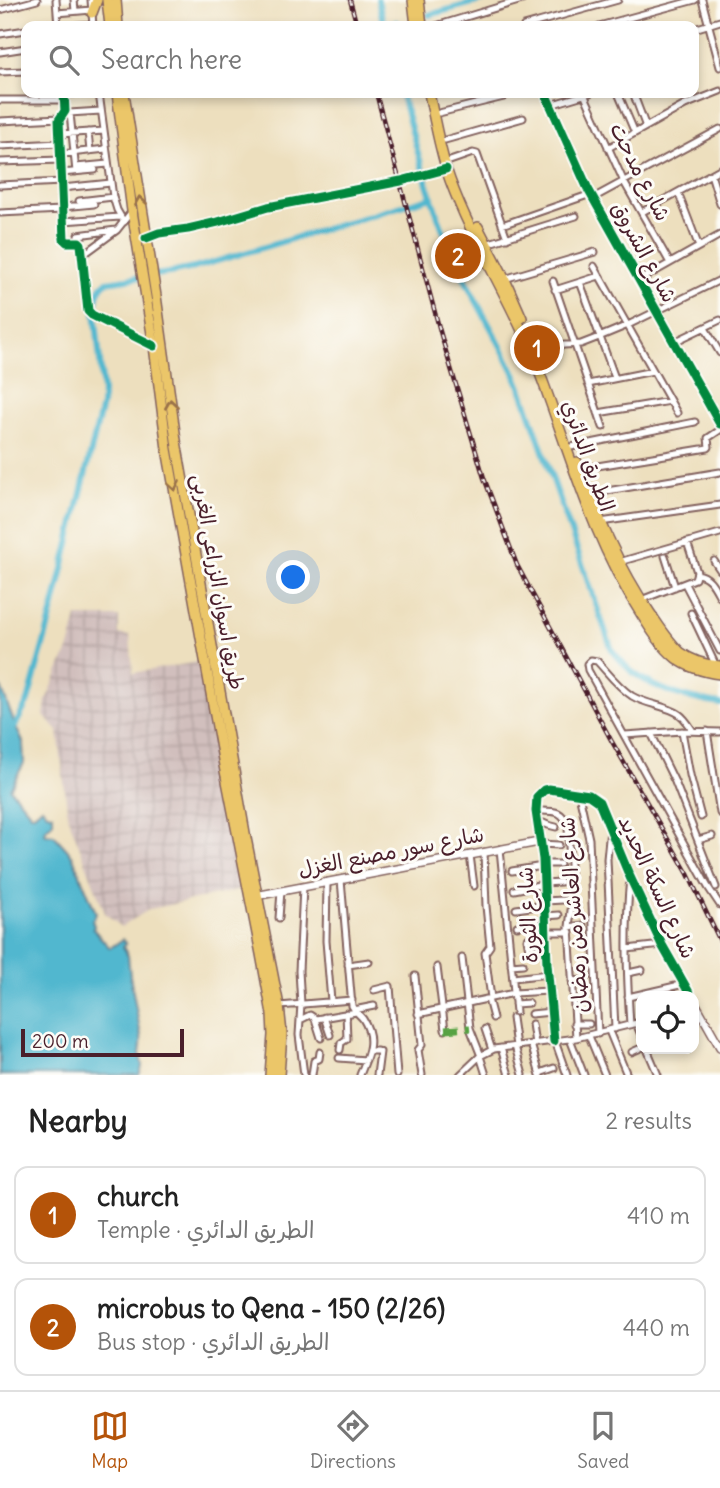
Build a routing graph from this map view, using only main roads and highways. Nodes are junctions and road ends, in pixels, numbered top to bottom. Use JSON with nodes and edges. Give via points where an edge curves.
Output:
{"nodes":[{"id":1,"x":97,"y":0,"type":"edge"},
{"id":2,"x":107,"y":0,"type":"edge"},
{"id":3,"x":116,"y":0,"type":"edge"},
{"id":4,"x":413,"y":0,"type":"edge"},
{"id":5,"x":419,"y":0,"type":"edge"},
{"id":6,"x":92,"y":11,"type":"road end"},
{"id":7,"x":109,"y":21,"type":"edge"},
{"id":8,"x":118,"y":21,"type":"edge"},
{"id":9,"x":415,"y":21,"type":"edge"},
{"id":10,"x":421,"y":21,"type":"edge"},
{"id":11,"x":118,"y":98,"type":"edge"},
{"id":12,"x":125,"y":98,"type":"edge"},
{"id":13,"x":430,"y":98,"type":"edge"},
{"id":14,"x":436,"y":98,"type":"edge"},
{"id":15,"x":444,"y":167,"type":"junction"},
{"id":16,"x":147,"y":269,"type":"junction"},
{"id":17,"x":495,"y":269,"type":"junction"},
{"id":18,"x":503,"y":282,"type":"junction"},
{"id":19,"x":172,"y":448,"type":"junction"},
{"id":20,"x":719,"y":669,"type":"edge"},
{"id":21,"x":254,"y":896,"type":"junction"},
{"id":22,"x":278,"y":1035,"type":"junction"},
{"id":23,"x":270,"y":1075,"type":"edge"},
{"id":24,"x":279,"y":1075,"type":"edge"}],
"edges":[{"from":1,"to":6,"type":"main road"},
{"from":2,"to":7,"type":"main road"},
{"from":3,"to":8,"type":"main road"},
{"from":4,"to":9,"type":"main road"},
{"from":5,"to":10,"type":"main road"},
{"from":11,"to":16,"type":"main road","name":"طريق اسوان الزراعى الغربى","via":[[132,211]]},
{"from":16,"to":12,"type":"main road","name":"طريق اسوان الزراعى الغربى","one_way":true},
{"from":13,"to":15,"type":"main road","name":"الطريق الدائري"},
{"from":14,"to":15,"type":"main road","name":"الطريق الدائري","via":[[445,139]]},
{"from":15,"to":17,"type":"main road","name":"الطريق الدائري"},
{"from":15,"to":17,"type":"main road","name":"الطريق الدائري","via":[[462,194]]},
{"from":16,"to":19,"type":"main road","name":"طريق اسوان الزراعى الغربى","via":[[146,297]]},
{"from":19,"to":16,"type":"main road","name":"طريق اسوان الزراعى الغربى","one_way":true,"via":[[156,296]]},
{"from":17,"to":18,"type":"main road","name":"الطريق الدائري"},
{"from":18,"to":20,"type":"main road","name":"الطريق الدائري","via":[[537,352],[619,562],[670,641],[681,652]]},
{"from":18,"to":20,"type":"main road","name":"الطريق الدائري","via":[[598,534],[628,593],[673,656],[706,672]]},
{"from":19,"to":21,"type":"main road","name":"طريق اسوان الزراعى الغربى"},
{"from":21,"to":22,"type":"main road","name":"طريق اسوان الزراعى الغربى"},
{"from":21,"to":22,"type":"main road","name":"طريق اسوان الزراعى الغربى","via":[[278,1006]]},
{"from":22,"to":23,"type":"main road","name":"طريق اسوان الزراعى الغربى"},
{"from":22,"to":24,"type":"main road","name":"طريق اسوان الزراعى الغربى"}]}
